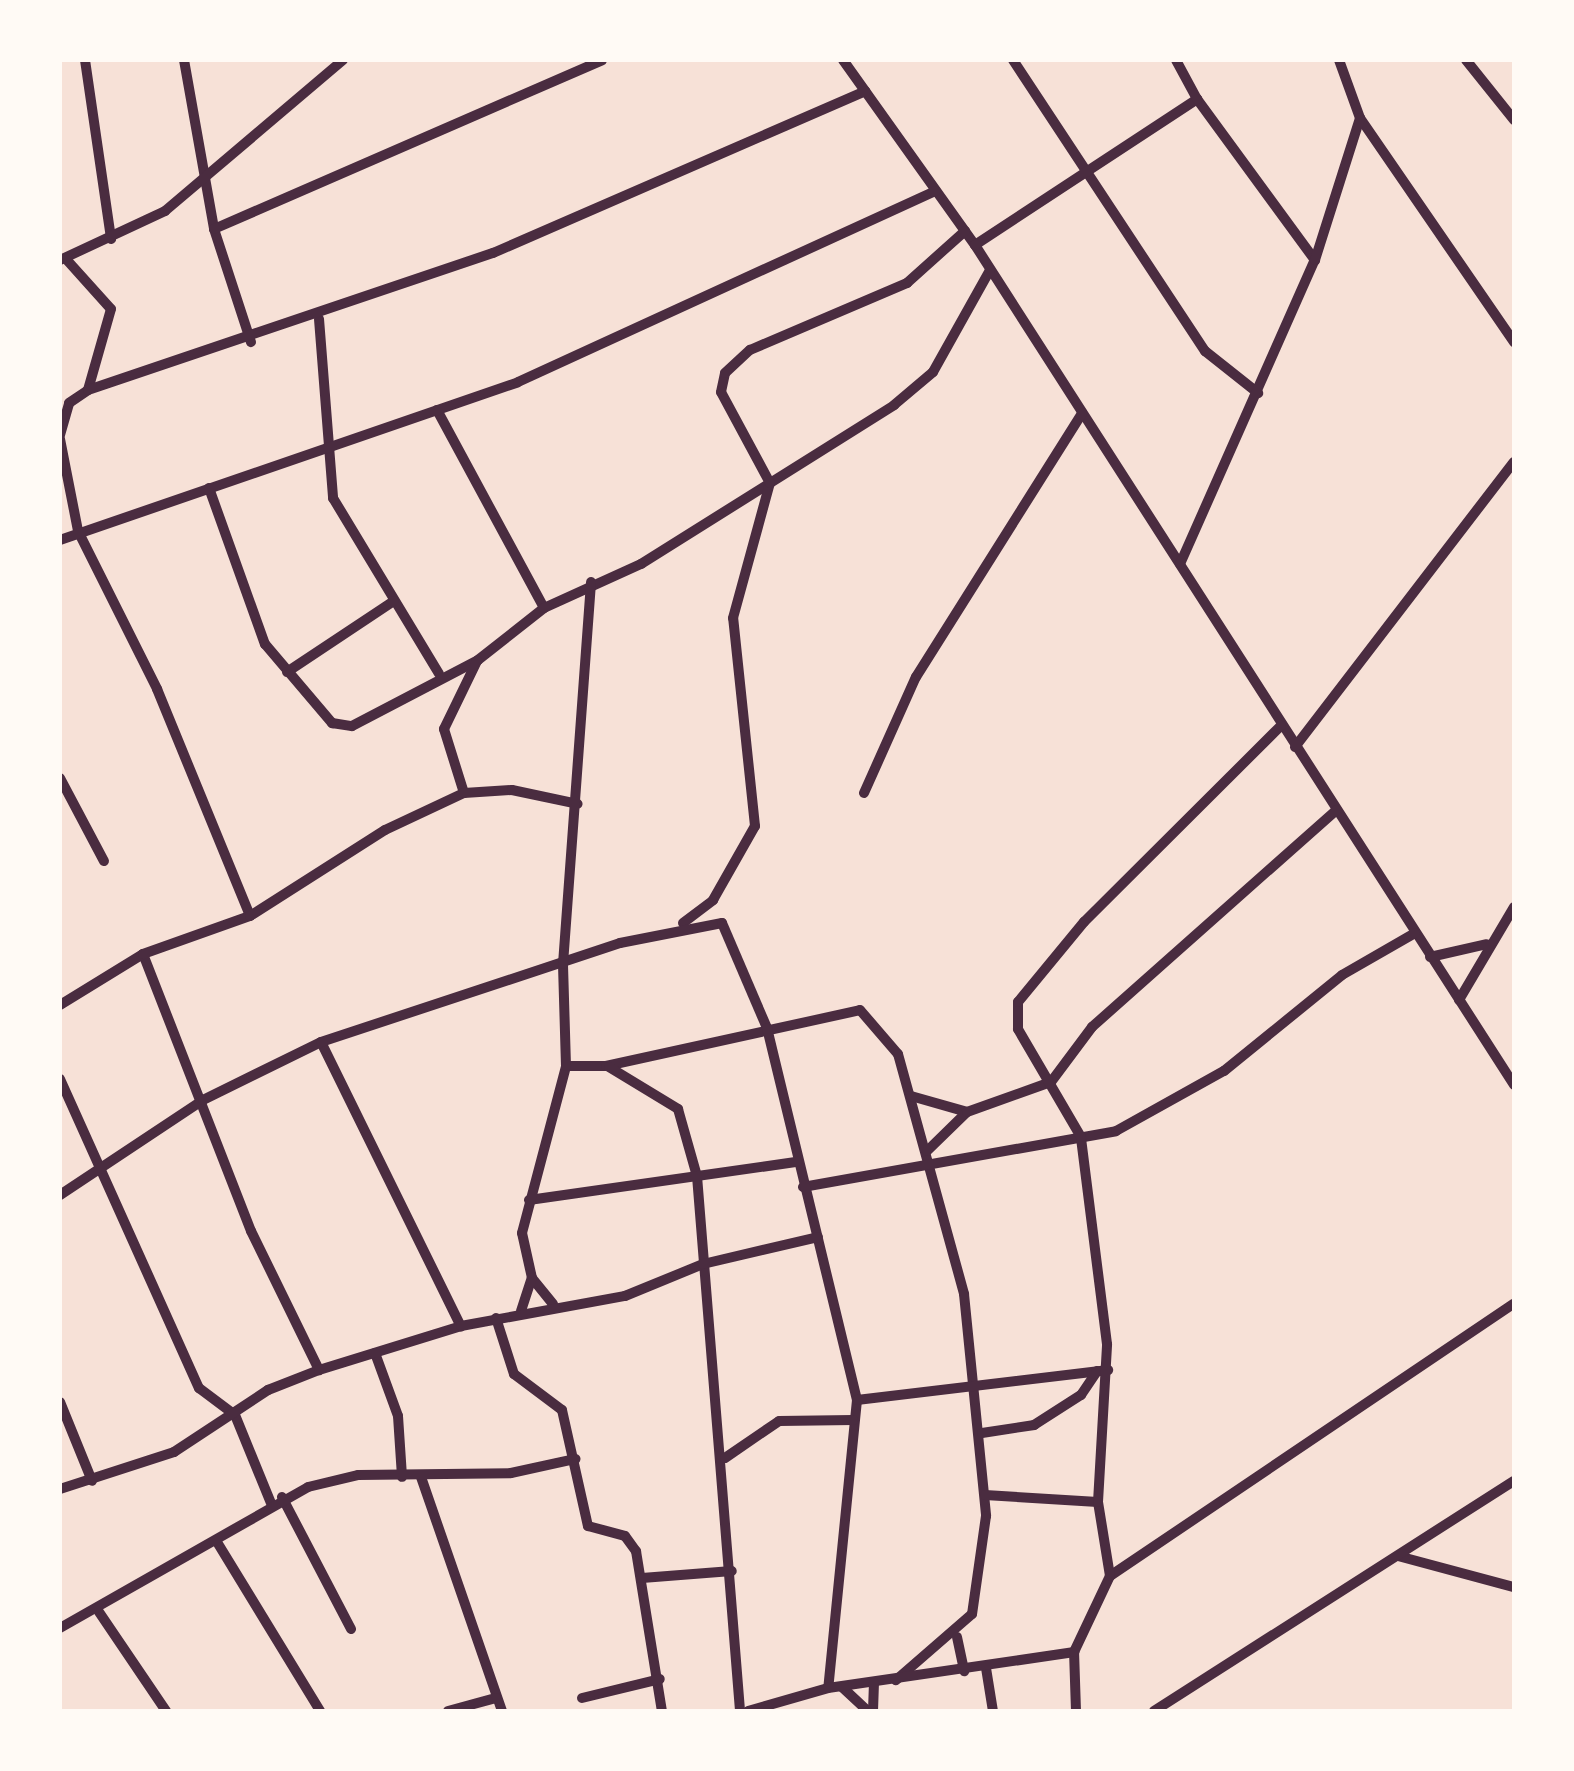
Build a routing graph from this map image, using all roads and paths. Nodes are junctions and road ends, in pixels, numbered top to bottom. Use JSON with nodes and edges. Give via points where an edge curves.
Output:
{"nodes":[{"id":1,"x":85,"y":60,"type":"edge"},
{"id":2,"x":184,"y":60,"type":"edge"},
{"id":3,"x":344,"y":60,"type":"edge"},
{"id":4,"x":602,"y":60,"type":"edge"},
{"id":5,"x":843,"y":60,"type":"edge"},
{"id":6,"x":1013,"y":60,"type":"edge"},
{"id":7,"x":1176,"y":60,"type":"edge"},
{"id":8,"x":1338,"y":60,"type":"edge"},
{"id":9,"x":1466,"y":60,"type":"edge"},
{"id":10,"x":865,"y":91,"type":"junction"},
{"id":11,"x":1197,"y":99,"type":"junction"},
{"id":12,"x":1360,"y":118,"type":"junction"},
{"id":13,"x":1514,"y":120,"type":"edge"},
{"id":14,"x":1086,"y":170,"type":"junction"},
{"id":15,"x":208,"y":175,"type":"junction"},
{"id":16,"x":936,"y":191,"type":"junction"},
{"id":17,"x":214,"y":229,"type":"junction"},
{"id":18,"x":965,"y":231,"type":"junction"},
{"id":19,"x":111,"y":239,"type":"junction"},
{"id":20,"x":975,"y":245,"type":"junction"},
{"id":21,"x":63,"y":260,"type":"edge"},
{"id":22,"x":1315,"y":260,"type":"junction"},
{"id":23,"x":990,"y":270,"type":"junction"},
{"id":24,"x":318,"y":319,"type":"junction"},
{"id":25,"x":251,"y":342,"type":"junction"},
{"id":26,"x":1514,"y":342,"type":"edge"},
{"id":27,"x":88,"y":390,"type":"junction"},
{"id":28,"x":1258,"y":392,"type":"junction"},
{"id":29,"x":437,"y":410,"type":"junction"},
{"id":30,"x":1082,"y":412,"type":"junction"},
{"id":31,"x":60,"y":437,"type":"edge"},
{"id":32,"x":333,"y":448,"type":"junction"},
{"id":33,"x":1514,"y":462,"type":"edge"},
{"id":34,"x":770,"y":483,"type":"junction"},
{"id":35,"x":209,"y":488,"type":"junction"},
{"id":36,"x":78,"y":531,"type":"junction"},
{"id":37,"x":60,"y":540,"type":"edge"},
{"id":38,"x":1180,"y":564,"type":"junction"},
{"id":39,"x":590,"y":582,"type":"junction"},
{"id":40,"x":394,"y":601,"type":"junction"},
{"id":41,"x":544,"y":608,"type":"junction"},
{"id":42,"x":478,"y":660,"type":"junction"},
{"id":43,"x":288,"y":672,"type":"junction"},
{"id":44,"x":438,"y":674,"type":"junction"},
{"id":45,"x":1281,"y":726,"type":"junction"},
{"id":46,"x":1295,"y":747,"type":"junction"},
{"id":47,"x":60,"y":778,"type":"edge"},
{"id":48,"x":464,"y":792,"type":"junction"},
{"id":49,"x":864,"y":793,"type":"dead end"},
{"id":50,"x":578,"y":804,"type":"junction"},
{"id":51,"x":1336,"y":810,"type":"junction"},
{"id":52,"x":104,"y":860,"type":"dead end"},
{"id":53,"x":1514,"y":908,"type":"edge"},
{"id":54,"x":250,"y":916,"type":"junction"},
{"id":55,"x":678,"y":927,"type":"junction"},
{"id":56,"x":1414,"y":933,"type":"junction"},
{"id":57,"x":1487,"y":944,"type":"junction"},
{"id":58,"x":142,"y":954,"type":"junction"},
{"id":59,"x":1430,"y":957,"type":"junction"},
{"id":60,"x":563,"y":964,"type":"junction"},
{"id":61,"x":1459,"y":1000,"type":"junction"},
{"id":62,"x":60,"y":1005,"type":"edge"},
{"id":63,"x":766,"y":1028,"type":"junction"},
{"id":64,"x":322,"y":1042,"type":"junction"},
{"id":65,"x":566,"y":1066,"type":"junction"},
{"id":66,"x":606,"y":1066,"type":"junction"},
{"id":67,"x":60,"y":1079,"type":"edge"},
{"id":68,"x":1051,"y":1082,"type":"junction"},
{"id":69,"x":1514,"y":1085,"type":"edge"},
{"id":70,"x":910,"y":1096,"type":"junction"},
{"id":71,"x":203,"y":1100,"type":"junction"},
{"id":72,"x":968,"y":1112,"type":"junction"},
{"id":73,"x":1081,"y":1137,"type":"junction"},
{"id":74,"x":928,"y":1157,"type":"junction"},
{"id":75,"x":797,"y":1162,"type":"junction"},
{"id":76,"x":95,"y":1168,"type":"junction"},
{"id":77,"x":697,"y":1176,"type":"junction"},
{"id":78,"x":802,"y":1187,"type":"junction"},
{"id":79,"x":60,"y":1195,"type":"edge"},
{"id":80,"x":529,"y":1200,"type":"junction"},
{"id":81,"x":818,"y":1236,"type":"junction"},
{"id":82,"x":703,"y":1264,"type":"junction"},
{"id":83,"x":532,"y":1278,"type":"junction"},
{"id":84,"x":554,"y":1304,"type":"junction"},
{"id":85,"x":1514,"y":1304,"type":"edge"},
{"id":86,"x":521,"y":1312,"type":"junction"},
{"id":87,"x":496,"y":1318,"type":"junction"},
{"id":88,"x":461,"y":1326,"type":"junction"},
{"id":89,"x":376,"y":1353,"type":"junction"},
{"id":90,"x":319,"y":1370,"type":"junction"},
{"id":91,"x":1102,"y":1371,"type":"junction"},
{"id":92,"x":979,"y":1382,"type":"junction"},
{"id":93,"x":857,"y":1400,"type":"junction"},
{"id":94,"x":60,"y":1402,"type":"edge"},
{"id":95,"x":235,"y":1415,"type":"junction"},
{"id":96,"x":853,"y":1420,"type":"junction"},
{"id":97,"x":982,"y":1433,"type":"junction"},
{"id":98,"x":725,"y":1458,"type":"junction"},
{"id":99,"x":575,"y":1459,"type":"junction"},
{"id":100,"x":402,"y":1476,"type":"junction"},
{"id":101,"x":421,"y":1477,"type":"junction"},
{"id":102,"x":92,"y":1480,"type":"junction"},
{"id":103,"x":1514,"y":1481,"type":"edge"},
{"id":104,"x":60,"y":1489,"type":"edge"},
{"id":105,"x":985,"y":1495,"type":"junction"},
{"id":106,"x":276,"y":1500,"type":"junction"},
{"id":107,"x":1098,"y":1502,"type":"junction"},
{"id":108,"x":217,"y":1542,"type":"junction"},
{"id":109,"x":1418,"y":1543,"type":"junction"},
{"id":110,"x":1398,"y":1556,"type":"junction"},
{"id":111,"x":1429,"y":1563,"type":"junction"},
{"id":112,"x":732,"y":1571,"type":"junction"},
{"id":113,"x":1110,"y":1576,"type":"junction"},
{"id":114,"x":642,"y":1578,"type":"junction"},
{"id":115,"x":1514,"y":1586,"type":"edge"},
{"id":116,"x":99,"y":1612,"type":"junction"},
{"id":117,"x":60,"y":1626,"type":"edge"},
{"id":118,"x":351,"y":1629,"type":"dead end"},
{"id":119,"x":957,"y":1636,"type":"junction"},
{"id":120,"x":1074,"y":1652,"type":"junction"},
{"id":121,"x":986,"y":1668,"type":"junction"},
{"id":122,"x":964,"y":1672,"type":"junction"},
{"id":123,"x":660,"y":1679,"type":"junction"},
{"id":124,"x":896,"y":1680,"type":"junction"},
{"id":125,"x":874,"y":1683,"type":"junction"},
{"id":126,"x":842,"y":1687,"type":"junction"},
{"id":127,"x":828,"y":1688,"type":"junction"},
{"id":128,"x":496,"y":1698,"type":"junction"},
{"id":129,"x":582,"y":1698,"type":"dead end"},
{"id":130,"x":1161,"y":1709,"type":"edge"},
{"id":131,"x":166,"y":1711,"type":"edge"},
{"id":132,"x":320,"y":1711,"type":"edge"},
{"id":133,"x":448,"y":1711,"type":"edge"},
{"id":134,"x":502,"y":1711,"type":"edge"},
{"id":135,"x":662,"y":1711,"type":"edge"},
{"id":136,"x":740,"y":1711,"type":"edge"},
{"id":137,"x":748,"y":1711,"type":"edge"},
{"id":138,"x":870,"y":1711,"type":"edge"},
{"id":139,"x":992,"y":1711,"type":"edge"},
{"id":140,"x":1076,"y":1711,"type":"edge"}],
"edges":[{"from":1,"to":19,"type":"street"},
{"from":2,"to":15,"type":"street"},
{"from":3,"to":15,"type":"street"},
{"from":4,"to":17,"type":"street"},
{"from":5,"to":10,"type":"street"},
{"from":6,"to":14,"type":"street"},
{"from":7,"to":11,"type":"street"},
{"from":8,"to":12,"type":"street"},
{"from":9,"to":13,"type":"street"},
{"from":10,"to":16,"type":"street"},
{"from":10,"to":24,"type":"street"},
{"from":11,"to":14,"type":"street"},
{"from":11,"to":22,"type":"street"},
{"from":12,"to":22,"type":"street"},
{"from":12,"to":26,"type":"street"},
{"from":14,"to":20,"type":"street"},
{"from":14,"to":28,"type":"street","via":[[1206,352]]},
{"from":15,"to":17,"type":"street"},
{"from":15,"to":19,"type":"street"},
{"from":16,"to":18,"type":"street"},
{"from":16,"to":29,"type":"street"},
{"from":17,"to":25,"type":"street"},
{"from":18,"to":20,"type":"street"},
{"from":18,"to":34,"type":"street","via":[[907,283],[730,364],[721,392]]},
{"from":19,"to":21,"type":"street"},
{"from":20,"to":23,"type":"street"},
{"from":21,"to":27,"type":"street","via":[[112,309]]},
{"from":22,"to":28,"type":"street"},
{"from":23,"to":30,"type":"street"},
{"from":23,"to":34,"type":"street","via":[[925,380]]},
{"from":24,"to":25,"type":"street"},
{"from":24,"to":32,"type":"street"},
{"from":25,"to":27,"type":"street"},
{"from":27,"to":31,"type":"street","via":[[69,403]]},
{"from":28,"to":38,"type":"street"},
{"from":29,"to":32,"type":"street"},
{"from":29,"to":41,"type":"street"},
{"from":30,"to":38,"type":"street"},
{"from":30,"to":49,"type":"street","via":[[916,677]]},
{"from":31,"to":36,"type":"street"},
{"from":32,"to":35,"type":"street"},
{"from":32,"to":40,"type":"street","via":[[333,498]]},
{"from":33,"to":46,"type":"street"},
{"from":34,"to":39,"type":"street","via":[[641,564]]},
{"from":34,"to":55,"type":"street","via":[[733,618],[755,826],[712,900]]},
{"from":35,"to":36,"type":"street"},
{"from":35,"to":43,"type":"street","via":[[264,644]]},
{"from":36,"to":37,"type":"street"},
{"from":36,"to":54,"type":"street","via":[[157,689]]},
{"from":38,"to":45,"type":"street"},
{"from":39,"to":41,"type":"street"},
{"from":39,"to":50,"type":"street"},
{"from":40,"to":43,"type":"street"},
{"from":40,"to":44,"type":"street"},
{"from":41,"to":42,"type":"street"},
{"from":42,"to":44,"type":"street"},
{"from":42,"to":48,"type":"street","via":[[444,729]]},
{"from":43,"to":44,"type":"street","via":[[340,728]]},
{"from":45,"to":46,"type":"street"},
{"from":45,"to":68,"type":"street","via":[[1021,993],[1018,1029]]},
{"from":46,"to":51,"type":"street"},
{"from":47,"to":52,"type":"street"},
{"from":48,"to":50,"type":"street","via":[[512,790]]},
{"from":48,"to":54,"type":"street"},
{"from":50,"to":60,"type":"street"},
{"from":51,"to":56,"type":"street"},
{"from":51,"to":68,"type":"street","via":[[1092,1027]]},
{"from":53,"to":57,"type":"street"},
{"from":54,"to":58,"type":"street"},
{"from":55,"to":60,"type":"street"},
{"from":55,"to":63,"type":"street","via":[[728,928]]},
{"from":56,"to":59,"type":"street"},
{"from":56,"to":73,"type":"street","via":[[1350,969],[1224,1071],[1116,1131]]},
{"from":57,"to":59,"type":"street"},
{"from":57,"to":61,"type":"street"},
{"from":58,"to":62,"type":"street"},
{"from":58,"to":71,"type":"street"},
{"from":59,"to":61,"type":"street"},
{"from":60,"to":64,"type":"street"},
{"from":60,"to":65,"type":"street"},
{"from":61,"to":69,"type":"street"},
{"from":63,"to":66,"type":"street"},
{"from":63,"to":70,"type":"street","via":[[860,1010],[894,1046]]},
{"from":63,"to":75,"type":"street"},
{"from":64,"to":71,"type":"street"},
{"from":64,"to":88,"type":"street"},
{"from":65,"to":66,"type":"street"},
{"from":65,"to":80,"type":"street"},
{"from":66,"to":77,"type":"street","via":[[678,1109]]},
{"from":67,"to":76,"type":"street"},
{"from":68,"to":72,"type":"street"},
{"from":68,"to":73,"type":"street"},
{"from":70,"to":72,"type":"street"},
{"from":70,"to":74,"type":"street"},
{"from":71,"to":76,"type":"street"},
{"from":71,"to":90,"type":"street"},
{"from":72,"to":74,"type":"street"},
{"from":73,"to":74,"type":"street"},
{"from":73,"to":91,"type":"street"},
{"from":74,"to":78,"type":"street"},
{"from":74,"to":92,"type":"street"},
{"from":75,"to":77,"type":"street"},
{"from":75,"to":78,"type":"street"},
{"from":76,"to":79,"type":"street"},
{"from":76,"to":95,"type":"street","via":[[199,1388]]},
{"from":77,"to":80,"type":"street"},
{"from":77,"to":82,"type":"street"},
{"from":78,"to":81,"type":"street"},
{"from":80,"to":83,"type":"street","via":[[522,1233]]},
{"from":81,"to":82,"type":"street"},
{"from":81,"to":93,"type":"street"},
{"from":82,"to":84,"type":"street","via":[[625,1296]]},
{"from":82,"to":98,"type":"street"},
{"from":83,"to":84,"type":"street"},
{"from":83,"to":86,"type":"street"},
{"from":84,"to":86,"type":"street"},
{"from":85,"to":113,"type":"street"},
{"from":86,"to":87,"type":"street"},
{"from":87,"to":88,"type":"street"},
{"from":87,"to":99,"type":"street","via":[[514,1374],[559,1403]]},
{"from":88,"to":89,"type":"street"},
{"from":89,"to":90,"type":"street"},
{"from":89,"to":100,"type":"street","via":[[398,1416]]},
{"from":90,"to":95,"type":"street"},
{"from":91,"to":92,"type":"street"},
{"from":91,"to":97,"type":"street","via":[[1081,1395],[1034,1425]]},
{"from":91,"to":107,"type":"street"},
{"from":92,"to":93,"type":"street"},
{"from":92,"to":97,"type":"street"},
{"from":93,"to":96,"type":"street"},
{"from":94,"to":102,"type":"street"},
{"from":95,"to":102,"type":"street","via":[[174,1452]]},
{"from":95,"to":106,"type":"street"},
{"from":96,"to":98,"type":"street","via":[[780,1421]]},
{"from":96,"to":127,"type":"street"},
{"from":97,"to":105,"type":"street"},
{"from":98,"to":112,"type":"street"},
{"from":99,"to":101,"type":"street"},
{"from":99,"to":114,"type":"street","via":[[588,1526],[629,1539]]},
{"from":100,"to":101,"type":"street"},
{"from":100,"to":106,"type":"street","via":[[358,1475]]},
{"from":101,"to":128,"type":"street"},
{"from":102,"to":104,"type":"street"},
{"from":103,"to":109,"type":"street"},
{"from":105,"to":107,"type":"street"},
{"from":105,"to":119,"type":"street","via":[[977,1604]]},
{"from":106,"to":108,"type":"street"},
{"from":106,"to":118,"type":"street"},
{"from":107,"to":113,"type":"street"},
{"from":108,"to":116,"type":"street"},
{"from":108,"to":132,"type":"street"},
{"from":109,"to":110,"type":"street"},
{"from":109,"to":111,"type":"street"},
{"from":110,"to":111,"type":"street"},
{"from":110,"to":130,"type":"street"},
{"from":111,"to":115,"type":"street"},
{"from":112,"to":114,"type":"street"},
{"from":112,"to":136,"type":"street"},
{"from":113,"to":120,"type":"street"},
{"from":114,"to":123,"type":"street"},
{"from":116,"to":117,"type":"street"},
{"from":116,"to":131,"type":"street"},
{"from":119,"to":122,"type":"street"},
{"from":119,"to":124,"type":"street"},
{"from":120,"to":121,"type":"street"},
{"from":120,"to":140,"type":"street"},
{"from":121,"to":122,"type":"street"},
{"from":121,"to":139,"type":"street"},
{"from":122,"to":124,"type":"street"},
{"from":123,"to":129,"type":"street"},
{"from":123,"to":135,"type":"street"},
{"from":124,"to":125,"type":"street"},
{"from":125,"to":126,"type":"street"},
{"from":125,"to":138,"type":"street"},
{"from":126,"to":127,"type":"street"},
{"from":126,"to":138,"type":"street"},
{"from":127,"to":137,"type":"street"},
{"from":128,"to":133,"type":"street"},
{"from":128,"to":134,"type":"street"}]}
